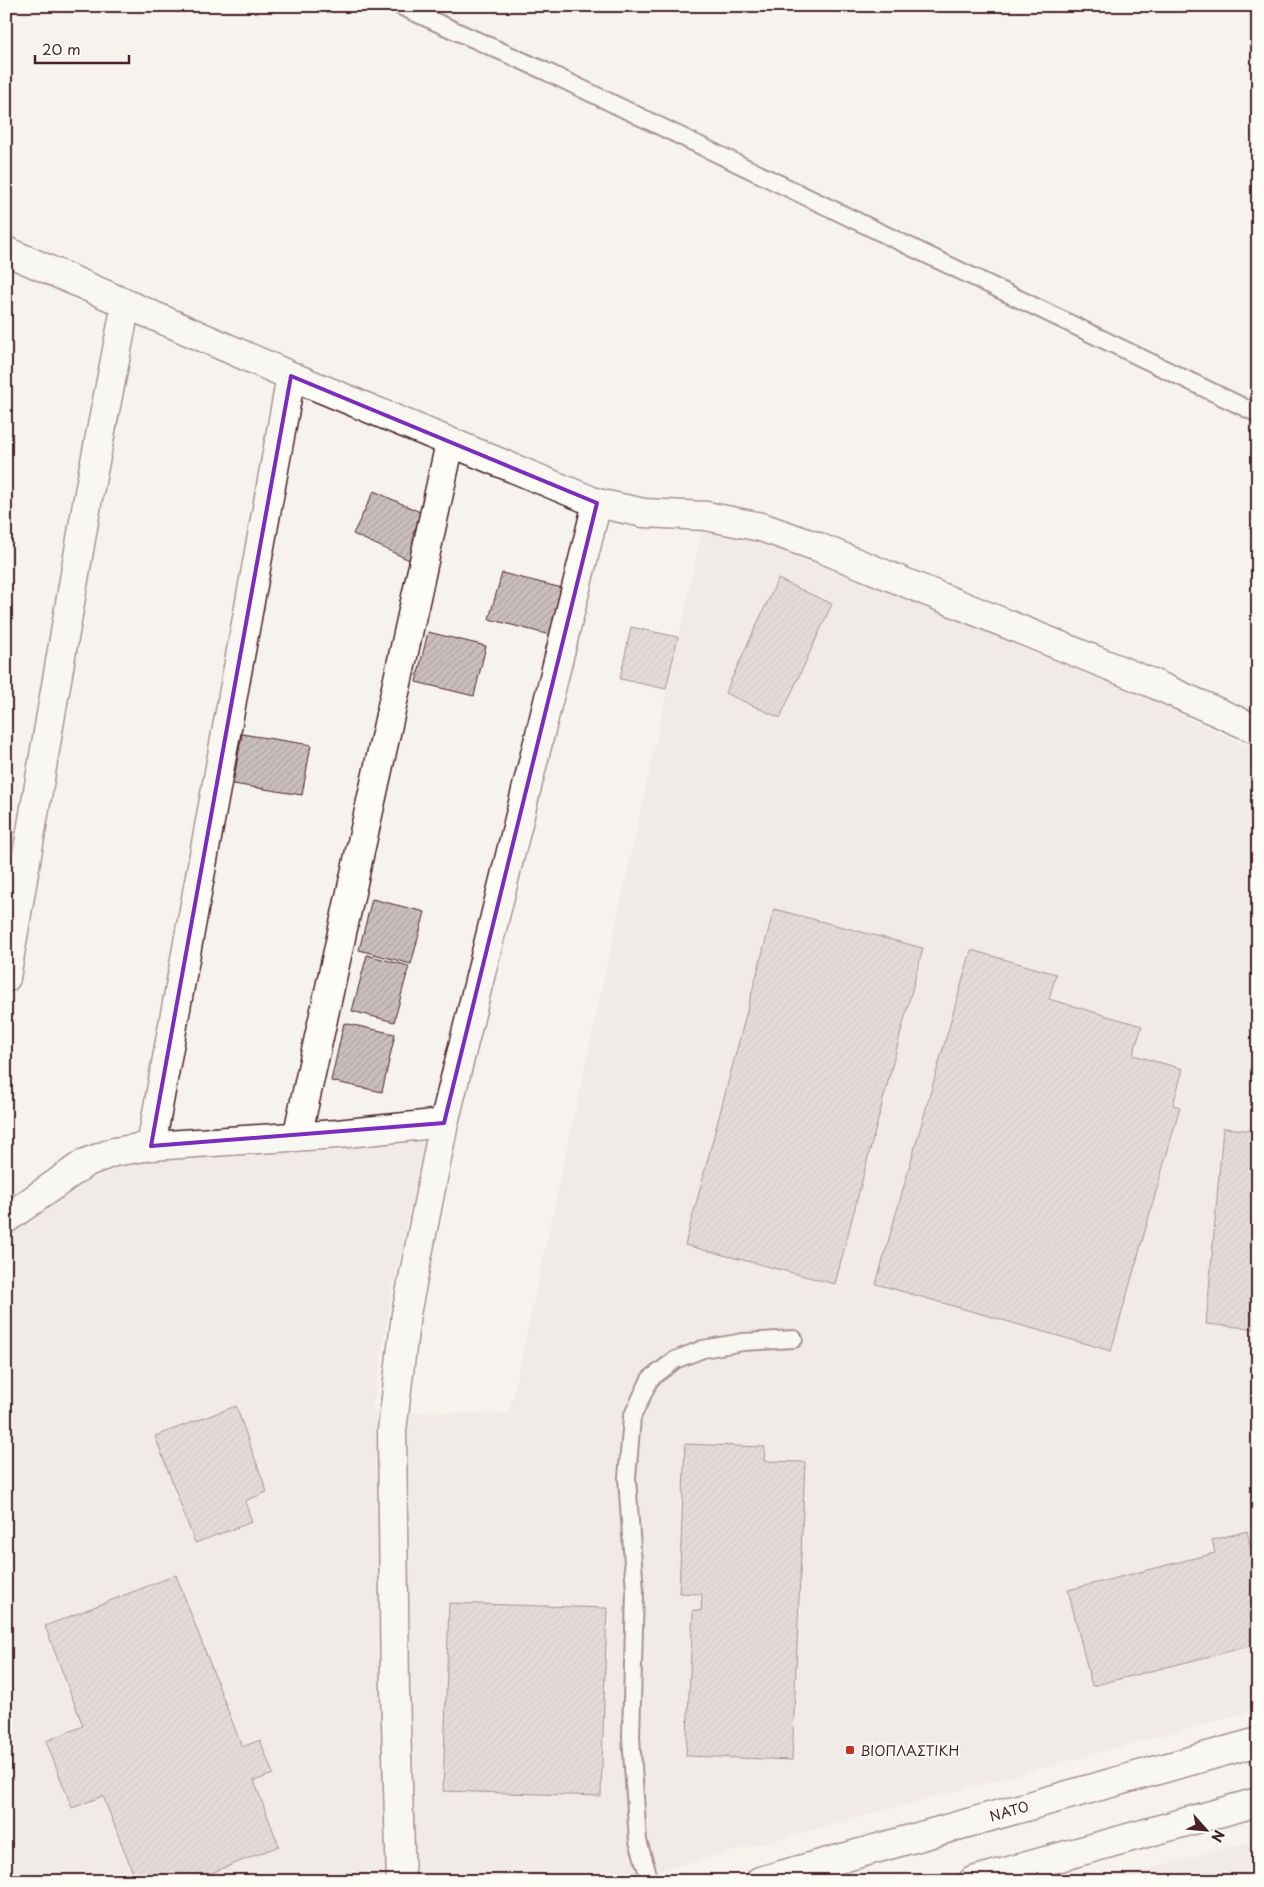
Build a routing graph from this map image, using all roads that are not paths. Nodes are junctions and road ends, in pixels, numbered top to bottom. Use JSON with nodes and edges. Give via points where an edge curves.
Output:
{"nodes":[{"id":1,"x":400,"y":6,"type":"edge"},
{"id":2,"x":6,"y":251,"type":"edge"},
{"id":3,"x":126,"y":304,"type":"junction"},
{"id":4,"x":291,"y":376,"type":"junction"},
{"id":5,"x":1258,"y":414,"type":"edge"},
{"id":6,"x":450,"y":443,"type":"junction"},
{"id":7,"x":597,"y":503,"type":"junction"},
{"id":8,"x":1258,"y":730,"type":"edge"},
{"id":9,"x":6,"y":978,"type":"edge"},
{"id":10,"x":444,"y":1123,"type":"junction"},
{"id":11,"x":297,"y":1137,"type":"junction"},
{"id":12,"x":151,"y":1146,"type":"junction"},
{"id":13,"x":6,"y":1219,"type":"edge"},
{"id":14,"x":794,"y":1338,"type":"dead end"},
{"id":15,"x":1258,"y":1742,"type":"edge"},
{"id":16,"x":1258,"y":1802,"type":"edge"},
{"id":17,"x":401,"y":1881,"type":"edge"},
{"id":18,"x":650,"y":1881,"type":"edge"},
{"id":19,"x":760,"y":1881,"type":"edge"},
{"id":20,"x":973,"y":1881,"type":"edge"}],
"edges":[{"from":1,"to":5,"type":"lane","via":[[545,71]]},
{"from":2,"to":3,"type":"street"},
{"from":3,"to":4,"type":"street"},
{"from":3,"to":9,"type":"street","via":[[89,492]]},
{"from":4,"to":6,"type":"street"},
{"from":4,"to":12,"type":"street"},
{"from":6,"to":7,"type":"street"},
{"from":6,"to":11,"type":"street"},
{"from":7,"to":8,"type":"street","via":[[644,513],[706,516],[761,527],[818,547],[1154,684]]},
{"from":7,"to":10,"type":"street"},
{"from":10,"to":11,"type":"street"},
{"from":10,"to":17,"type":"street","via":[[406,1314],[392,1431]]},
{"from":11,"to":12,"type":"street"},
{"from":12,"to":13,"type":"street","via":[[114,1152],[85,1163]]},
{"from":14,"to":18,"type":"lane","via":[[703,1349],[675,1360],[650,1379],[632,1418],[627,1478],[635,1592],[631,1737],[638,1841]]},
{"from":15,"to":19,"type":"street","name":"ΝΑΤΟ"},
{"from":16,"to":20,"type":"street"}]}
